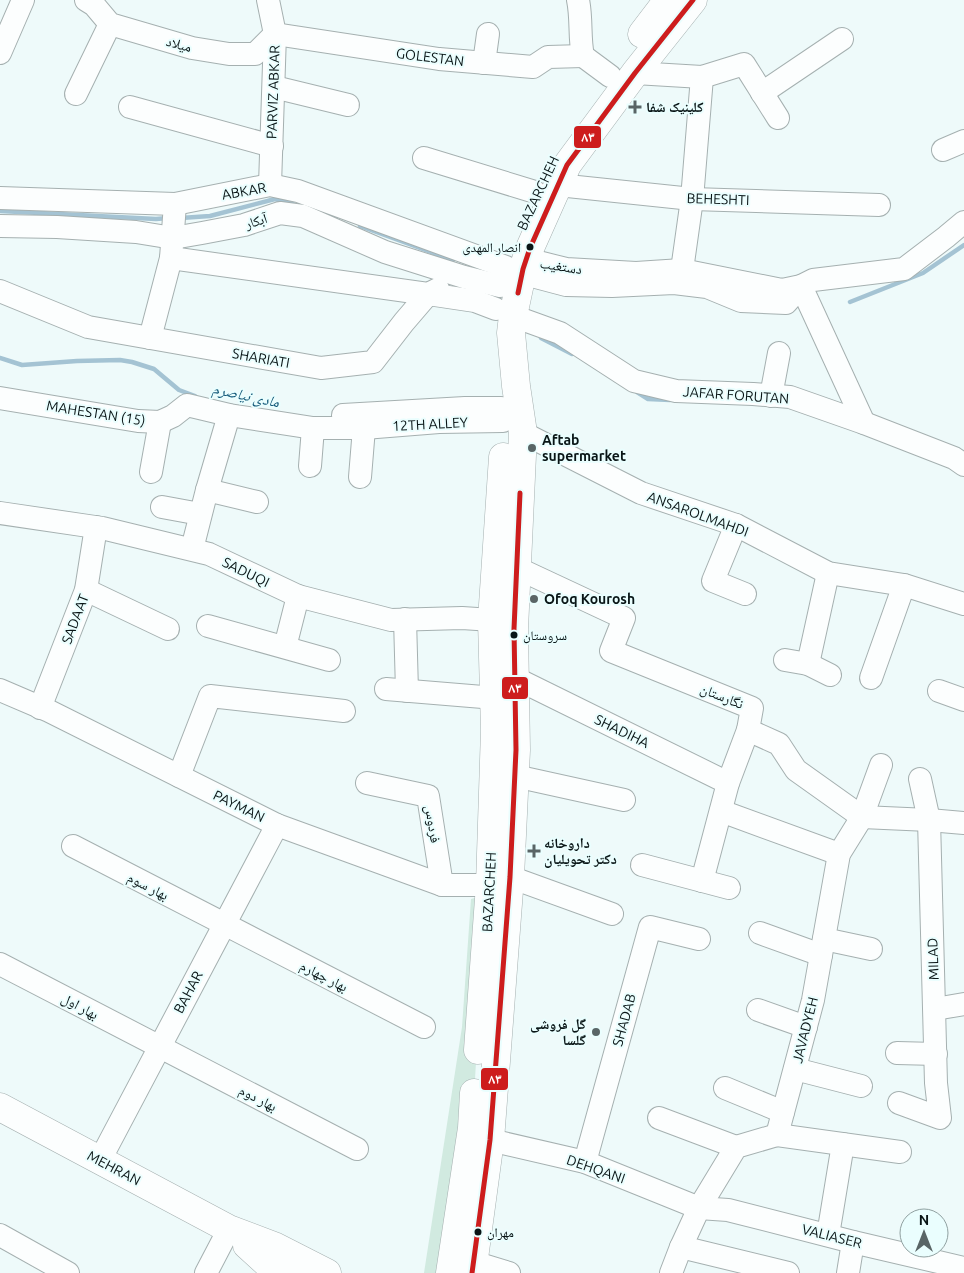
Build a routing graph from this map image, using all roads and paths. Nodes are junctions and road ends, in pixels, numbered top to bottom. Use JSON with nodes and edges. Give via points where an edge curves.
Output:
{"nodes":[{"id":1,"x":23,"y":0,"type":"edge"},
{"id":2,"x":86,"y":0,"type":"edge"},
{"id":3,"x":268,"y":0,"type":"edge"},
{"id":4,"x":578,"y":0,"type":"edge"},
{"id":5,"x":668,"y":0,"type":"edge"},
{"id":6,"x":693,"y":0,"type":"edge"},
{"id":7,"x":110,"y":24,"type":"junction"},
{"id":8,"x":275,"y":34,"type":"junction"},
{"id":9,"x":488,"y":34,"type":"dead end"},
{"id":10,"x":842,"y":39,"type":"dead end"},
{"id":11,"x":0,"y":53,"type":"edge"},
{"id":12,"x":582,"y":56,"type":"junction"},
{"id":13,"x":484,"y":63,"type":"junction"},
{"id":14,"x":623,"y":75,"type":"junction"},
{"id":15,"x":702,"y":77,"type":"junction"},
{"id":16,"x":274,"y":87,"type":"junction"},
{"id":17,"x":762,"y":92,"type":"junction"},
{"id":18,"x":76,"y":94,"type":"dead end"},
{"id":19,"x":348,"y":105,"type":"dead end"},
{"id":20,"x":130,"y":107,"type":"dead end"},
{"id":21,"x":778,"y":118,"type":"dead end"},
{"id":22,"x":272,"y":146,"type":"junction"},
{"id":23,"x":424,"y":158,"type":"dead end"},
{"id":24,"x":270,"y":185,"type":"junction"},
{"id":25,"x":547,"y":189,"type":"junction"},
{"id":26,"x":0,"y":198,"type":"edge"},
{"id":27,"x":692,"y":199,"type":"junction"},
{"id":28,"x":175,"y":204,"type":"junction"},
{"id":29,"x":879,"y":205,"type":"dead end"},
{"id":30,"x":964,"y":222,"type":"edge"},
{"id":31,"x":0,"y":226,"type":"edge"},
{"id":32,"x":172,"y":248,"type":"junction"},
{"id":33,"x":385,"y":252,"type":"junction"},
{"id":34,"x":682,"y":270,"type":"junction"},
{"id":35,"x":464,"y":277,"type":"junction"},
{"id":36,"x":801,"y":286,"type":"junction"},
{"id":37,"x":380,"y":288,"type":"junction"},
{"id":38,"x":508,"y":289,"type":"junction"},
{"id":39,"x":0,"y":291,"type":"edge"},
{"id":40,"x":428,"y":294,"type":"junction"},
{"id":41,"x":150,"y":338,"type":"junction"},
{"id":42,"x":779,"y":353,"type":"dead end"},
{"id":43,"x":771,"y":396,"type":"junction"},
{"id":44,"x":0,"y":398,"type":"edge"},
{"id":45,"x":187,"y":405,"type":"joint"},
{"id":46,"x":229,"y":415,"type":"junction"},
{"id":47,"x":344,"y":415,"type":"dead end"},
{"id":48,"x":160,"y":422,"type":"junction"},
{"id":49,"x":513,"y":424,"type":"junction"},
{"id":50,"x":864,"y":424,"type":"junction"},
{"id":51,"x":313,"y":428,"type":"junction"},
{"id":52,"x":364,"y":428,"type":"junction"},
{"id":53,"x":964,"y":465,"type":"edge"},
{"id":54,"x":310,"y":466,"type":"dead end"},
{"id":55,"x":151,"y":472,"type":"dead end"},
{"id":56,"x":360,"y":477,"type":"dead end"},
{"id":57,"x":207,"y":490,"type":"junction"},
{"id":58,"x":258,"y":502,"type":"dead end"},
{"id":59,"x":162,"y":508,"type":"dead end"},
{"id":60,"x":0,"y":513,"type":"edge"},
{"id":61,"x":200,"y":514,"type":"junction"},
{"id":62,"x":736,"y":525,"type":"junction"},
{"id":63,"x":96,"y":527,"type":"junction"},
{"id":64,"x":192,"y":549,"type":"junction"},
{"id":65,"x":517,"y":568,"type":"junction"},
{"id":66,"x":828,"y":573,"type":"junction"},
{"id":67,"x":904,"y":585,"type":"junction"},
{"id":68,"x":86,"y":590,"type":"junction"},
{"id":69,"x":745,"y":594,"type":"dead end"},
{"id":70,"x":298,"y":596,"type":"junction"},
{"id":71,"x":964,"y":604,"type":"edge"},
{"id":72,"x":405,"y":619,"type":"junction"},
{"id":73,"x":492,"y":620,"type":"junction"},
{"id":74,"x":208,"y":626,"type":"dead end"},
{"id":75,"x":168,"y":629,"type":"dead end"},
{"id":76,"x":285,"y":647,"type":"junction"},
{"id":77,"x":329,"y":660,"type":"dead end"},
{"id":78,"x":785,"y":660,"type":"dead end"},
{"id":79,"x":808,"y":664,"type":"junction"},
{"id":80,"x":830,"y":675,"type":"dead end"},
{"id":81,"x":515,"y":678,"type":"junction"},
{"id":82,"x":871,"y":678,"type":"dead end"},
{"id":83,"x":0,"y":690,"type":"edge"},
{"id":84,"x":939,"y":691,"type":"dead end"},
{"id":85,"x":494,"y":698,"type":"junction"},
{"id":86,"x":964,"y":700,"type":"edge"},
{"id":87,"x":40,"y":708,"type":"junction"},
{"id":88,"x":344,"y":711,"type":"dead end"},
{"id":89,"x":748,"y":730,"type":"junction"},
{"id":90,"x":881,"y":765,"type":"dead end"},
{"id":91,"x":507,"y":769,"type":"junction"},
{"id":92,"x":178,"y":776,"type":"junction"},
{"id":93,"x":920,"y":780,"type":"dead end"},
{"id":94,"x":367,"y":783,"type":"dead end"},
{"id":95,"x":728,"y":783,"type":"junction"},
{"id":96,"x":624,"y":800,"type":"dead end"},
{"id":97,"x":721,"y":811,"type":"junction"},
{"id":98,"x":862,"y":817,"type":"junction"},
{"id":99,"x":929,"y":820,"type":"junction"},
{"id":100,"x":964,"y":823,"type":"edge"},
{"id":101,"x":277,"y":825,"type":"junction"},
{"id":102,"x":73,"y":846,"type":"dead end"},
{"id":103,"x":839,"y":854,"type":"junction"},
{"id":104,"x":642,"y":865,"type":"dead end"},
{"id":105,"x":500,"y":881,"type":"junction"},
{"id":106,"x":702,"y":881,"type":"junction"},
{"id":107,"x":442,"y":885,"type":"junction"},
{"id":108,"x":729,"y":888,"type":"dead end"},
{"id":109,"x":612,"y":914,"type":"dead end"},
{"id":110,"x":224,"y":925,"type":"junction"},
{"id":111,"x":760,"y":933,"type":"dead end"},
{"id":112,"x":699,"y":939,"type":"dead end"},
{"id":113,"x":822,"y":947,"type":"junction"},
{"id":114,"x":871,"y":949,"type":"dead end"},
{"id":115,"x":0,"y":964,"type":"edge"},
{"id":116,"x":964,"y":1004,"type":"edge"},
{"id":117,"x":935,"y":1009,"type":"junction"},
{"id":118,"x":758,"y":1010,"type":"dead end"},
{"id":119,"x":424,"y":1027,"type":"dead end"},
{"id":120,"x":806,"y":1027,"type":"junction"},
{"id":121,"x":159,"y":1047,"type":"junction"},
{"id":122,"x":897,"y":1053,"type":"dead end"},
{"id":123,"x":936,"y":1054,"type":"junction"},
{"id":124,"x":794,"y":1070,"type":"junction"},
{"id":125,"x":861,"y":1086,"type":"dead end"},
{"id":126,"x":725,"y":1088,"type":"dead end"},
{"id":127,"x":899,"y":1103,"type":"dead end"},
{"id":128,"x":0,"y":1108,"type":"edge"},
{"id":129,"x":783,"y":1112,"type":"junction"},
{"id":130,"x":659,"y":1118,"type":"dead end"},
{"id":131,"x":777,"y":1134,"type":"junction"},
{"id":132,"x":490,"y":1140,"type":"junction"},
{"id":133,"x":843,"y":1144,"type":"junction"},
{"id":134,"x":736,"y":1147,"type":"junction"},
{"id":135,"x":357,"y":1149,"type":"dead end"},
{"id":136,"x":900,"y":1152,"type":"dead end"},
{"id":137,"x":100,"y":1160,"type":"junction"},
{"id":138,"x":585,"y":1162,"type":"junction"},
{"id":139,"x":699,"y":1208,"type":"junction"},
{"id":140,"x":229,"y":1229,"type":"junction"},
{"id":141,"x":0,"y":1235,"type":"edge"},
{"id":142,"x":828,"y":1235,"type":"junction"},
{"id":143,"x":853,"y":1242,"type":"junction"},
{"id":144,"x":680,"y":1247,"type":"junction"},
{"id":145,"x":964,"y":1268,"type":"edge"},
{"id":146,"x":465,"y":1269,"type":"edge"},
{"id":147,"x":68,"y":1273,"type":"edge"},
{"id":148,"x":206,"y":1273,"type":"edge"},
{"id":149,"x":284,"y":1273,"type":"edge"},
{"id":150,"x":327,"y":1273,"type":"edge"},
{"id":151,"x":509,"y":1273,"type":"edge"},
{"id":152,"x":670,"y":1273,"type":"edge"},
{"id":153,"x":788,"y":1273,"type":"edge"},
{"id":154,"x":848,"y":1273,"type":"edge"}],
"edges":[{"from":1,"to":11,"type":"street"},
{"from":2,"to":7,"type":"street"},
{"from":3,"to":8,"type":"street","name":"PARVIZ ABKAR"},
{"from":4,"to":12,"type":"street"},
{"from":5,"to":14,"type":"main road","name":"BAZARCHEH"},
{"from":6,"to":14,"type":"main road"},
{"from":7,"to":8,"type":"street","name":"میلاد","via":[[192,48],[229,54],[256,54]]},
{"from":7,"to":18,"type":"street"},
{"from":8,"to":13,"type":"street","name":"GOLESTAN"},
{"from":8,"to":16,"type":"street","name":"PARVIZ ABKAR"},
{"from":9,"to":13,"type":"street"},
{"from":10,"to":17,"type":"street"},
{"from":12,"to":13,"type":"street","name":"GOLESTAN","via":[[548,57],[533,67]]},
{"from":12,"to":14,"type":"street"},
{"from":14,"to":15,"type":"street"},
{"from":14,"to":25,"type":"main road","name":"BAZARCHEH","via":[[554,156]]},
{"from":15,"to":17,"type":"street","via":[[744,64]]},
{"from":15,"to":27,"type":"street"},
{"from":16,"to":19,"type":"street"},
{"from":16,"to":22,"type":"street","name":"PARVIZ ABKAR"},
{"from":17,"to":21,"type":"street"},
{"from":20,"to":22,"type":"street"},
{"from":22,"to":24,"type":"street","name":"PARVIZ ABKAR"},
{"from":23,"to":25,"type":"street","name":"BEHESHTI"},
{"from":24,"to":28,"type":"street","name":"ABKAR"},
{"from":24,"to":38,"type":"street","name":"ABKAR","via":[[298,191]]},
{"from":25,"to":27,"type":"street","name":"BEHESHTI"},
{"from":25,"to":38,"type":"main road","name":"BAZARCHEH"},
{"from":26,"to":28,"type":"street","name":"ABKAR"},
{"from":27,"to":29,"type":"street","name":"BEHESHTI"},
{"from":27,"to":34,"type":"street"},
{"from":28,"to":32,"type":"street"},
{"from":30,"to":36,"type":"street","name":"دستغیب","via":[[904,269],[813,280]]},
{"from":31,"to":32,"type":"street","name":"آبکار","via":[[136,232]]},
{"from":32,"to":33,"type":"street","name":"آبکار","via":[[202,233],[244,225],[280,213],[303,216]]},
{"from":32,"to":37,"type":"street"},
{"from":32,"to":41,"type":"street"},
{"from":33,"to":35,"type":"street","name":"آبکار"},
{"from":33,"to":37,"type":"street"},
{"from":34,"to":36,"type":"street","name":"دستغیب","via":[[782,290]]},
{"from":34,"to":38,"type":"street","name":"دستغیب","via":[[636,273],[566,269],[534,261]]},
{"from":35,"to":38,"type":"street","name":"آبکار"},
{"from":35,"to":40,"type":"street"},
{"from":36,"to":38,"type":"street","name":"دستغیب","via":[[786,303],[741,301],[707,287],[674,283],[566,285],[532,276]]},
{"from":36,"to":50,"type":"street"},
{"from":37,"to":40,"type":"street"},
{"from":38,"to":40,"type":"street","via":[[475,301]]},
{"from":38,"to":43,"type":"street","name":"JAFAR FORUTAN","via":[[560,332],[634,381],[676,391]]},
{"from":38,"to":49,"type":"main road","name":"BAZARCHEH","via":[[495,335]]},
{"from":39,"to":41,"type":"street","name":"SHARIATI","via":[[88,327]]},
{"from":40,"to":41,"type":"street","name":"SHARIATI","via":[[373,362],[320,368]]},
{"from":42,"to":43,"type":"street"},
{"from":43,"to":50,"type":"street","name":"JAFAR FORUTAN","via":[[790,397]]},
{"from":44,"to":48,"type":"street","name":"MAHESTAN (15)"},
{"from":45,"to":46,"type":"street","name":"12TH ALLEY"},
{"from":45,"to":48,"type":"street","name":"MAHESTAN (15)"},
{"from":46,"to":51,"type":"street","name":"12TH ALLEY"},
{"from":46,"to":57,"type":"street"},
{"from":47,"to":49,"type":"street","name":"12TH ALLEY","via":[[502,408]]},
{"from":48,"to":55,"type":"street"},
{"from":49,"to":52,"type":"street","name":"12TH ALLEY","via":[[503,421],[439,422]]},
{"from":49,"to":62,"type":"street","name":"ANSAROLMAHDI","via":[[641,493]]},
{"from":49,"to":65,"type":"main road","name":"BAZARCHEH"},
{"from":49,"to":73,"type":"main road","name":"BAZARCHEH","via":[[505,426]]},
{"from":50,"to":53,"type":"street","name":"JAFAR FORUTAN","via":[[954,458]]},
{"from":51,"to":52,"type":"street","name":"12TH ALLEY"},
{"from":51,"to":54,"type":"street"},
{"from":52,"to":56,"type":"street"},
{"from":57,"to":58,"type":"street"},
{"from":57,"to":61,"type":"street"},
{"from":59,"to":61,"type":"street"},
{"from":60,"to":63,"type":"street","name":"SADUQI"},
{"from":61,"to":64,"type":"street"},
{"from":62,"to":66,"type":"street","name":"ANSAROLMAHDI"},
{"from":62,"to":69,"type":"street","via":[[714,581]]},
{"from":63,"to":64,"type":"street","name":"SADUQI"},
{"from":63,"to":68,"type":"street","name":"SADAAT"},
{"from":64,"to":70,"type":"street","name":"SADUQI"},
{"from":65,"to":81,"type":"main road","name":"BAZARCHEH"},
{"from":65,"to":89,"type":"street","name":"نگارستان","via":[[624,618],[611,651],[752,708]]},
{"from":66,"to":67,"type":"street","name":"ANSAROLMAHDI"},
{"from":66,"to":79,"type":"street"},
{"from":67,"to":71,"type":"street","name":"ANSAROLMAHDI"},
{"from":67,"to":82,"type":"street"},
{"from":68,"to":75,"type":"street"},
{"from":68,"to":87,"type":"street","name":"SADAAT"},
{"from":70,"to":72,"type":"street","name":"SADUQI","via":[[390,620]]},
{"from":70,"to":76,"type":"street"},
{"from":72,"to":73,"type":"street","name":"SADUQI"},
{"from":72,"to":85,"type":"street","via":[[396,690]]},
{"from":73,"to":85,"type":"main road","name":"BAZARCHEH"},
{"from":74,"to":76,"type":"street"},
{"from":76,"to":77,"type":"street"},
{"from":78,"to":79,"type":"street"},
{"from":79,"to":80,"type":"street"},
{"from":81,"to":91,"type":"main road","name":"BAZARCHEH"},
{"from":81,"to":95,"type":"street","name":"SHADIHA"},
{"from":83,"to":87,"type":"street","name":"PAYMAN"},
{"from":84,"to":86,"type":"street"},
{"from":85,"to":91,"type":"main road","name":"BAZARCHEH"},
{"from":87,"to":92,"type":"street","name":"PAYMAN"},
{"from":88,"to":92,"type":"street","via":[[210,696]]},
{"from":89,"to":95,"type":"street"},
{"from":89,"to":98,"type":"street","name":"نگارستان","via":[[779,744],[796,770]]},
{"from":90,"to":98,"type":"street","name":"JAVADYEH"},
{"from":91,"to":96,"type":"street"},
{"from":91,"to":105,"type":"main road","name":"BAZARCHEH"},
{"from":92,"to":101,"type":"street","name":"PAYMAN"},
{"from":93,"to":99,"type":"street","name":"MILAD"},
{"from":94,"to":107,"type":"street","name":"فردوس","via":[[428,796]]},
{"from":95,"to":97,"type":"street"},
{"from":97,"to":103,"type":"street"},
{"from":97,"to":106,"type":"street"},
{"from":98,"to":99,"type":"street"},
{"from":98,"to":103,"type":"street","name":"JAVADYEH"},
{"from":99,"to":100,"type":"street"},
{"from":99,"to":117,"type":"street","name":"MILAD"},
{"from":101,"to":107,"type":"street","name":"PAYMAN"},
{"from":101,"to":110,"type":"street","name":"BAHAR"},
{"from":102,"to":110,"type":"street","name":"بهار سوم"},
{"from":103,"to":113,"type":"street","name":"JAVADYEH"},
{"from":104,"to":106,"type":"street"},
{"from":105,"to":107,"type":"street","name":"PAYMAN"},
{"from":105,"to":109,"type":"street","name":"PAYMAN"},
{"from":105,"to":132,"type":"main road","name":"BAZARCHEH"},
{"from":105,"to":146,"type":"main road","name":"BAZARCHEH","via":[[472,1128]]},
{"from":106,"to":108,"type":"street"},
{"from":110,"to":119,"type":"street","name":"بهار چهارم"},
{"from":110,"to":121,"type":"street","name":"BAHAR"},
{"from":111,"to":113,"type":"street"},
{"from":112,"to":138,"type":"street","name":"SHADAB","via":[[650,927]]},
{"from":113,"to":114,"type":"street"},
{"from":113,"to":120,"type":"street","name":"JAVADYEH"},
{"from":115,"to":121,"type":"street","name":"بهار اول"},
{"from":116,"to":117,"type":"street"},
{"from":117,"to":123,"type":"street","name":"MILAD"},
{"from":118,"to":120,"type":"street"},
{"from":120,"to":124,"type":"street","name":"JAVADYEH"},
{"from":121,"to":135,"type":"street","name":"بهار دوم"},
{"from":121,"to":137,"type":"street","name":"BAHAR"},
{"from":122,"to":123,"type":"street"},
{"from":123,"to":127,"type":"street","name":"MILAD","via":[[940,1118]]},
{"from":124,"to":125,"type":"street"},
{"from":124,"to":129,"type":"street","name":"JAVADYEH"},
{"from":126,"to":129,"type":"street"},
{"from":128,"to":137,"type":"main road","name":"MEHRAN"},
{"from":129,"to":131,"type":"street","name":"JAVADYEH"},
{"from":130,"to":134,"type":"street"},
{"from":131,"to":133,"type":"street"},
{"from":131,"to":134,"type":"street"},
{"from":132,"to":138,"type":"street","name":"DEHQANI"},
{"from":132,"to":146,"type":"main road","name":"BAZARCHEH"},
{"from":133,"to":136,"type":"street"},
{"from":133,"to":142,"type":"street"},
{"from":134,"to":139,"type":"street"},
{"from":137,"to":140,"type":"main road","name":"MEHRAN"},
{"from":138,"to":139,"type":"street","name":"DEHQANI"},
{"from":139,"to":142,"type":"street","name":"VALIASER","via":[[728,1210]]},
{"from":139,"to":144,"type":"street"},
{"from":140,"to":148,"type":"street"},
{"from":140,"to":149,"type":"main road","via":[[269,1265]]},
{"from":140,"to":150,"type":"main road","via":[[274,1246]]},
{"from":141,"to":147,"type":"street"},
{"from":142,"to":143,"type":"street","name":"VALIASER"},
{"from":143,"to":145,"type":"street","name":"VALIASER"},
{"from":143,"to":154,"type":"street"},
{"from":144,"to":152,"type":"street"},
{"from":144,"to":153,"type":"street"},
{"from":146,"to":151,"type":"street"}]}
